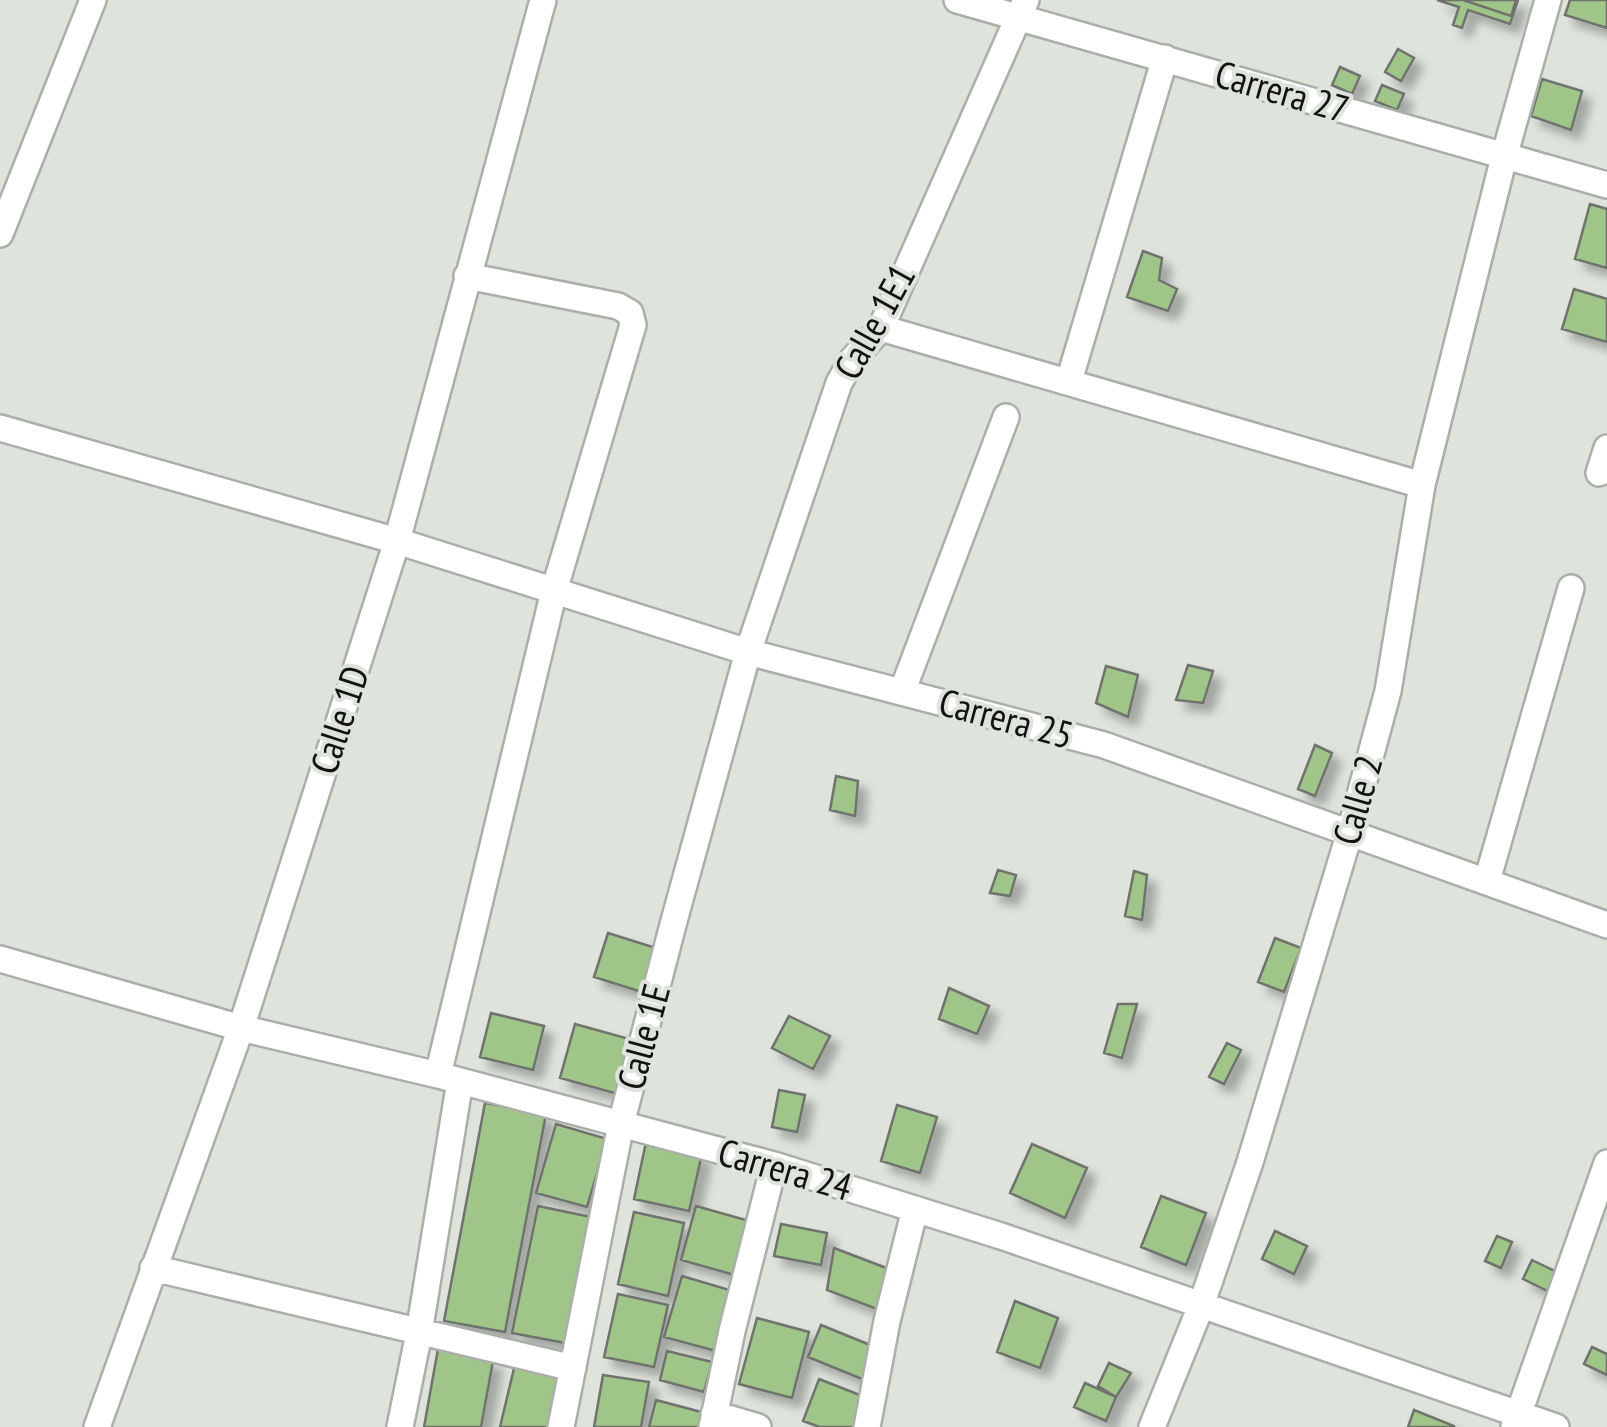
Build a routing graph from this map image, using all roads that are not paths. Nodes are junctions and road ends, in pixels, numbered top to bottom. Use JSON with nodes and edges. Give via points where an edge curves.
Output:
{"nodes":[{"id":1,"x":93,"y":0,"type":"edge"},
{"id":2,"x":543,"y":0,"type":"edge"},
{"id":3,"x":957,"y":0,"type":"edge"},
{"id":4,"x":1548,"y":0,"type":"edge"},
{"id":5,"x":1022,"y":9,"type":"edge"},
{"id":6,"x":1165,"y":58,"type":"junction"},
{"id":7,"x":1504,"y":157,"type":"junction"},
{"id":8,"x":1607,"y":186,"type":"edge"},
{"id":9,"x":0,"y":234,"type":"edge"},
{"id":10,"x":467,"y":276,"type":"junction"},
{"id":11,"x":881,"y":328,"type":"junction"},
{"id":12,"x":1069,"y":381,"type":"junction"},
{"id":13,"x":1006,"y":418,"type":"dead end"},
{"id":14,"x":0,"y":428,"type":"edge"},
{"id":15,"x":1607,"y":448,"type":"edge"},
{"id":16,"x":1598,"y":474,"type":"dead end"},
{"id":17,"x":1422,"y":485,"type":"junction"},
{"id":18,"x":397,"y":541,"type":"junction"},
{"id":19,"x":1571,"y":588,"type":"dead end"},
{"id":20,"x":554,"y":591,"type":"junction"},
{"id":21,"x":748,"y":652,"type":"junction"},
{"id":22,"x":902,"y":692,"type":"junction"},
{"id":23,"x":1350,"y":832,"type":"junction"},
{"id":24,"x":1487,"y":881,"type":"junction"},
{"id":25,"x":1607,"y":925,"type":"edge"},
{"id":26,"x":0,"y":958,"type":"edge"},
{"id":27,"x":241,"y":1028,"type":"junction"},
{"id":28,"x":449,"y":1078,"type":"junction"},
{"id":29,"x":621,"y":1124,"type":"junction"},
{"id":30,"x":1607,"y":1163,"type":"edge"},
{"id":31,"x":774,"y":1165,"type":"junction"},
{"id":32,"x":915,"y":1209,"type":"junction"},
{"id":33,"x":153,"y":1268,"type":"junction"},
{"id":34,"x":1201,"y":1306,"type":"junction"},
{"id":35,"x":419,"y":1334,"type":"junction"},
{"id":36,"x":573,"y":1368,"type":"junction"},
{"id":37,"x":713,"y":1420,"type":"edge"},
{"id":38,"x":1517,"y":1420,"type":"edge"},
{"id":39,"x":97,"y":1427,"type":"edge"},
{"id":40,"x":400,"y":1427,"type":"edge"},
{"id":41,"x":561,"y":1427,"type":"edge"},
{"id":42,"x":758,"y":1427,"type":"edge"},
{"id":43,"x":867,"y":1427,"type":"edge"},
{"id":44,"x":1152,"y":1427,"type":"edge"},
{"id":45,"x":1556,"y":1427,"type":"edge"}],
"edges":[{"from":1,"to":9,"type":"street"},
{"from":2,"to":10,"type":"street","name":"Calle 1D"},
{"from":3,"to":5,"type":"street","name":"Carrera 27"},
{"from":4,"to":7,"type":"street","name":"Calle 2"},
{"from":5,"to":6,"type":"street","name":"Carrera 27"},
{"from":5,"to":11,"type":"street","name":"Calle 1E1"},
{"from":6,"to":7,"type":"street","name":"Carrera 27"},
{"from":6,"to":12,"type":"street"},
{"from":7,"to":8,"type":"street","name":"Carrera 27"},
{"from":7,"to":17,"type":"street","name":"Calle 2"},
{"from":10,"to":18,"type":"street","name":"Calle 1D"},
{"from":10,"to":20,"type":"street","via":[[618,306],[632,318]]},
{"from":11,"to":12,"type":"street"},
{"from":11,"to":21,"type":"street","name":"Calle 1E1","via":[[839,383]]},
{"from":12,"to":17,"type":"street"},
{"from":13,"to":22,"type":"street"},
{"from":14,"to":18,"type":"street","name":"Carrera 25"},
{"from":15,"to":16,"type":"street"},
{"from":17,"to":23,"type":"street","name":"Calle 2","via":[[1388,692]]},
{"from":18,"to":20,"type":"street","name":"Carrera 25"},
{"from":18,"to":27,"type":"street","name":"Calle 1D"},
{"from":19,"to":24,"type":"street"},
{"from":20,"to":21,"type":"street","name":"Carrera 25"},
{"from":20,"to":28,"type":"street"},
{"from":21,"to":22,"type":"street","name":"Carrera 25"},
{"from":21,"to":29,"type":"street","name":"Calle 1E"},
{"from":22,"to":23,"type":"street","name":"Carrera 25","via":[[1104,745]]},
{"from":23,"to":24,"type":"street","name":"Carrera 25"},
{"from":23,"to":34,"type":"street","name":"Calle 2"},
{"from":24,"to":25,"type":"street","name":"Carrera 25"},
{"from":26,"to":27,"type":"street","name":"Carrera 24"},
{"from":27,"to":28,"type":"street","name":"Carrera 24"},
{"from":27,"to":33,"type":"street","name":"Calle 1D"},
{"from":28,"to":29,"type":"street","name":"Carrera 24"},
{"from":28,"to":35,"type":"street"},
{"from":29,"to":31,"type":"street","name":"Carrera 24"},
{"from":29,"to":36,"type":"street","name":"Calle 1E"},
{"from":30,"to":38,"type":"street"},
{"from":31,"to":32,"type":"street","name":"Carrera 24"},
{"from":31,"to":37,"type":"street"},
{"from":32,"to":34,"type":"street","name":"Carrera 24"},
{"from":32,"to":43,"type":"street"},
{"from":33,"to":35,"type":"street"},
{"from":33,"to":39,"type":"street","name":"Calle 1D"},
{"from":34,"to":38,"type":"street","name":"Carrera 24"},
{"from":34,"to":44,"type":"street","name":"Calle 2"},
{"from":35,"to":36,"type":"street"},
{"from":35,"to":40,"type":"street"},
{"from":36,"to":41,"type":"street","name":"Calle 1E"},
{"from":37,"to":42,"type":"street"},
{"from":38,"to":45,"type":"street","name":"Carrera 24"}]}
